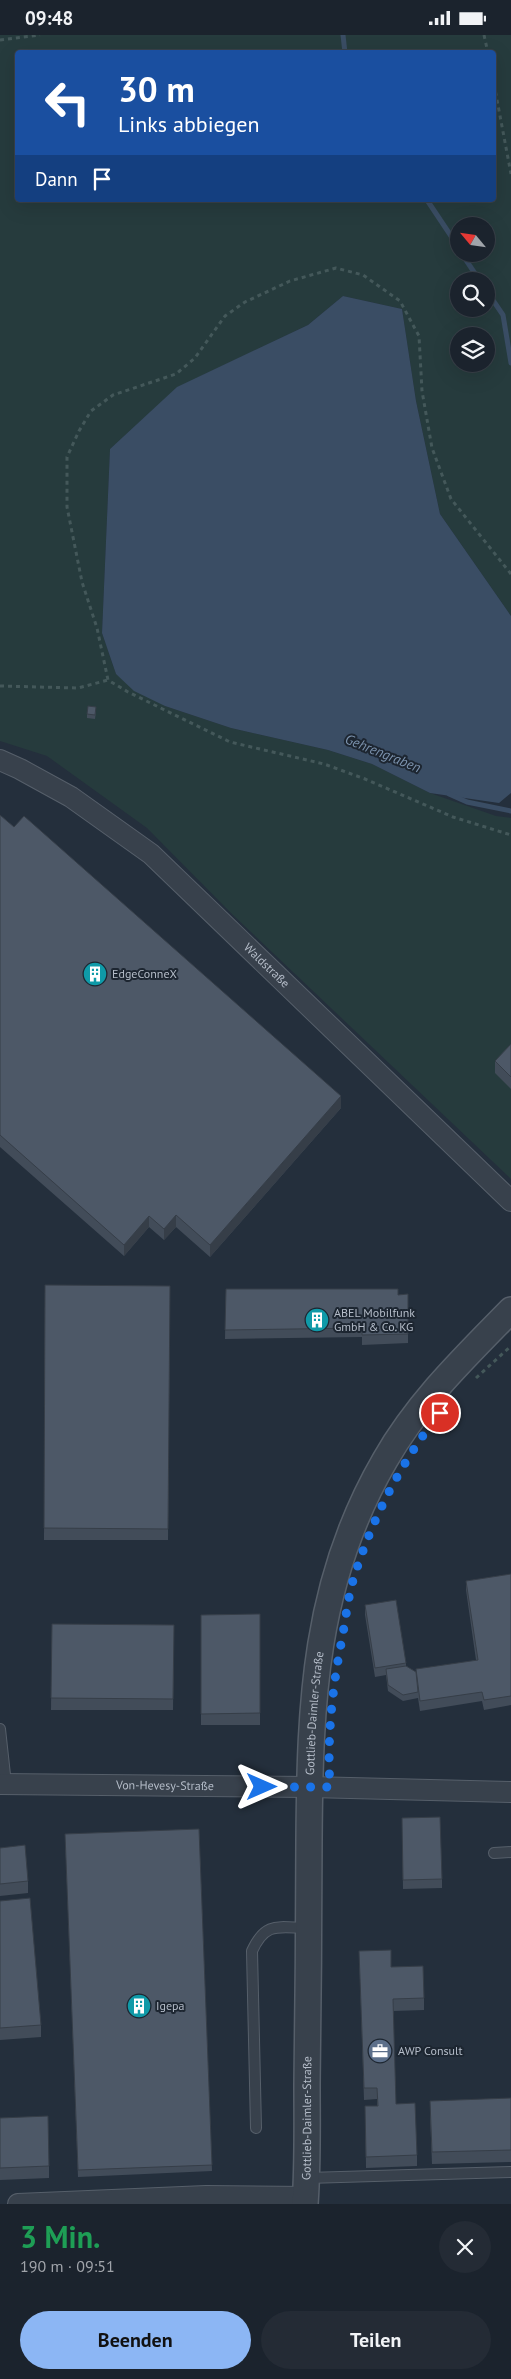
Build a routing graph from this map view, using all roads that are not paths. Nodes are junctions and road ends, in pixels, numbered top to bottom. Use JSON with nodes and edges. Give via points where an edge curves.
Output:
{"nodes":[{"id":1,"x":0,"y":760,"type":"edge"},
{"id":2,"x":511,"y":1201,"type":"edge"},
{"id":3,"x":511,"y":1310,"type":"edge"},
{"id":4,"x":0,"y":1729,"type":"edge"},
{"id":5,"x":3,"y":1784,"type":"edge"},
{"id":6,"x":310,"y":1787,"type":"junction"},
{"id":7,"x":511,"y":1792,"type":"edge"},
{"id":8,"x":511,"y":1852,"type":"edge"},
{"id":9,"x":494,"y":1853,"type":"dead end"},
{"id":10,"x":309,"y":1928,"type":"junction"},
{"id":11,"x":256,"y":2128,"type":"dead end"},
{"id":12,"x":511,"y":2172,"type":"edge"},
{"id":13,"x":306,"y":2193,"type":"edge"},
{"id":14,"x":206,"y":2200,"type":"edge"},
{"id":15,"x":18,"y":2204,"type":"edge"}],
"edges":[{"from":1,"to":2,"type":"street","name":"Waldstraße","via":[[71,797],[151,854]]},
{"from":3,"to":6,"type":"street","name":"Gottlieb-Daimler-Straße","via":[[454,1367],[412,1417],[384,1460],[346,1543],[319,1641],[312,1704]]},
{"from":4,"to":5,"type":"lane"},
{"from":5,"to":6,"type":"street","name":"Von-Hevesy-Straße"},
{"from":6,"to":7,"type":"street","name":"Von-Hevesy-Straße"},
{"from":6,"to":10,"type":"street","name":"Gottlieb-Daimler-Straße"},
{"from":8,"to":9,"type":"lane"},
{"from":10,"to":11,"type":"lane","via":[[272,1927],[259,1936],[252,1951]]},
{"from":10,"to":13,"type":"street","name":"Gottlieb-Daimler-Straße"},
{"from":12,"to":13,"type":"lane"},
{"from":13,"to":14,"type":"street"},
{"from":14,"to":15,"type":"street"}]}
